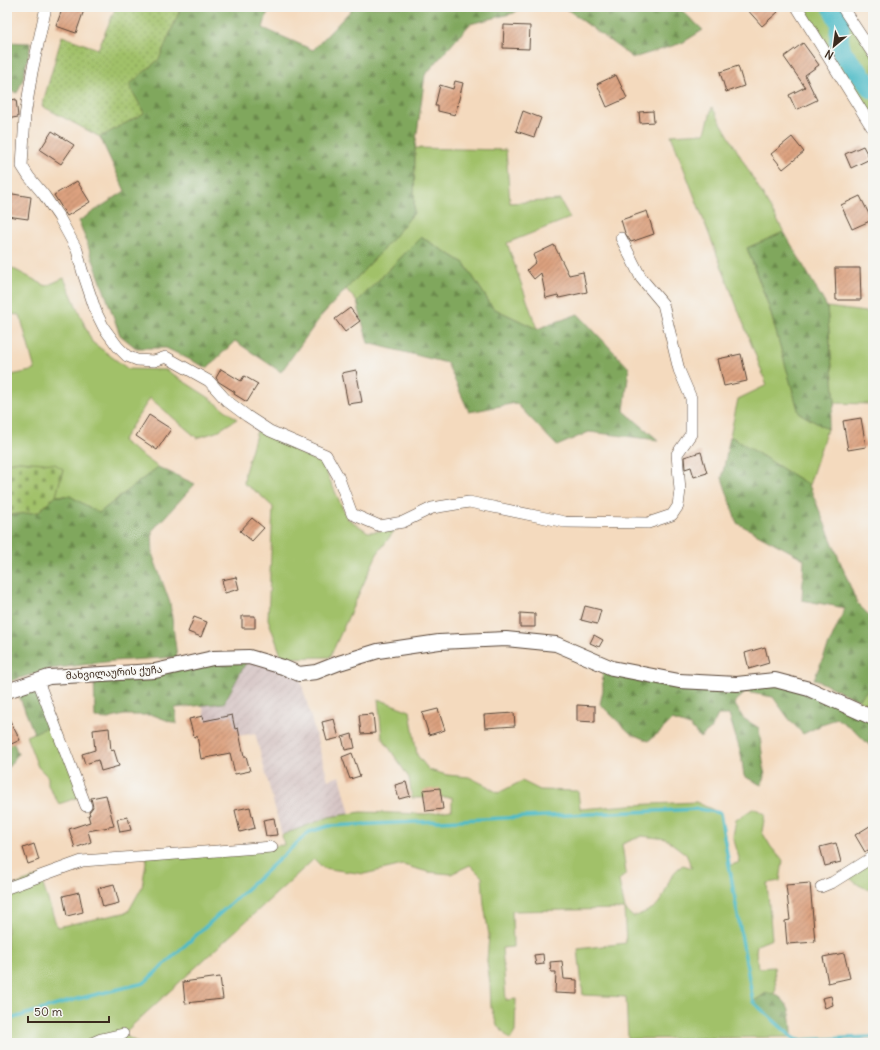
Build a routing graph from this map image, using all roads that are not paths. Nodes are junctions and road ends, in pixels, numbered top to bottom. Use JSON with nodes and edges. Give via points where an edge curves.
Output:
{"nodes":[{"id":1,"x":46,"y":7,"type":"edge"},
{"id":2,"x":797,"y":7,"type":"edge"},
{"id":3,"x":842,"y":7,"type":"edge"},
{"id":4,"x":873,"y":54,"type":"edge"},
{"id":5,"x":873,"y":129,"type":"edge"},
{"id":6,"x":621,"y":238,"type":"dead end"},
{"id":7,"x":38,"y":681,"type":"junction"},
{"id":8,"x":7,"y":690,"type":"edge"},
{"id":9,"x":873,"y":718,"type":"edge"},
{"id":10,"x":86,"y":806,"type":"dead end"},
{"id":11,"x":272,"y":847,"type":"dead end"},
{"id":12,"x":873,"y":857,"type":"edge"},
{"id":13,"x":822,"y":887,"type":"dead end"},
{"id":14,"x":7,"y":888,"type":"edge"},
{"id":15,"x":123,"y":1034,"type":"dead end"},
{"id":16,"x":92,"y":1043,"type":"edge"}],
"edges":[{"from":1,"to":6,"type":"street","via":[[25,116],[22,166],[59,217],[76,250],[96,312],[104,328],[127,356],[137,360],[154,361],[166,357],[209,381],[227,401],[270,431],[326,455],[338,476],[352,514],[380,526],[403,522],[432,508],[469,502],[565,522],[648,523],[672,515],[678,506],[680,490],[677,454],[691,434],[691,398],[679,370],[663,304],[641,278]]},
{"from":2,"to":5,"type":"street"},
{"from":3,"to":4,"type":"street"},
{"from":7,"to":8,"type":"street","name":"მახვილაურის ქუჩა"},
{"from":7,"to":9,"type":"street","name":"მახვილაურის ქუჩა","via":[[49,677],[155,671],[213,658],[249,658],[299,674],[316,672],[378,651],[439,642],[506,639],[556,644],[612,668],[679,681],[737,684],[775,680],[809,689]]},
{"from":7,"to":10,"type":"street"},
{"from":11,"to":14,"type":"street","via":[[82,861]]},
{"from":12,"to":13,"type":"street"},
{"from":15,"to":16,"type":"street"}]}
